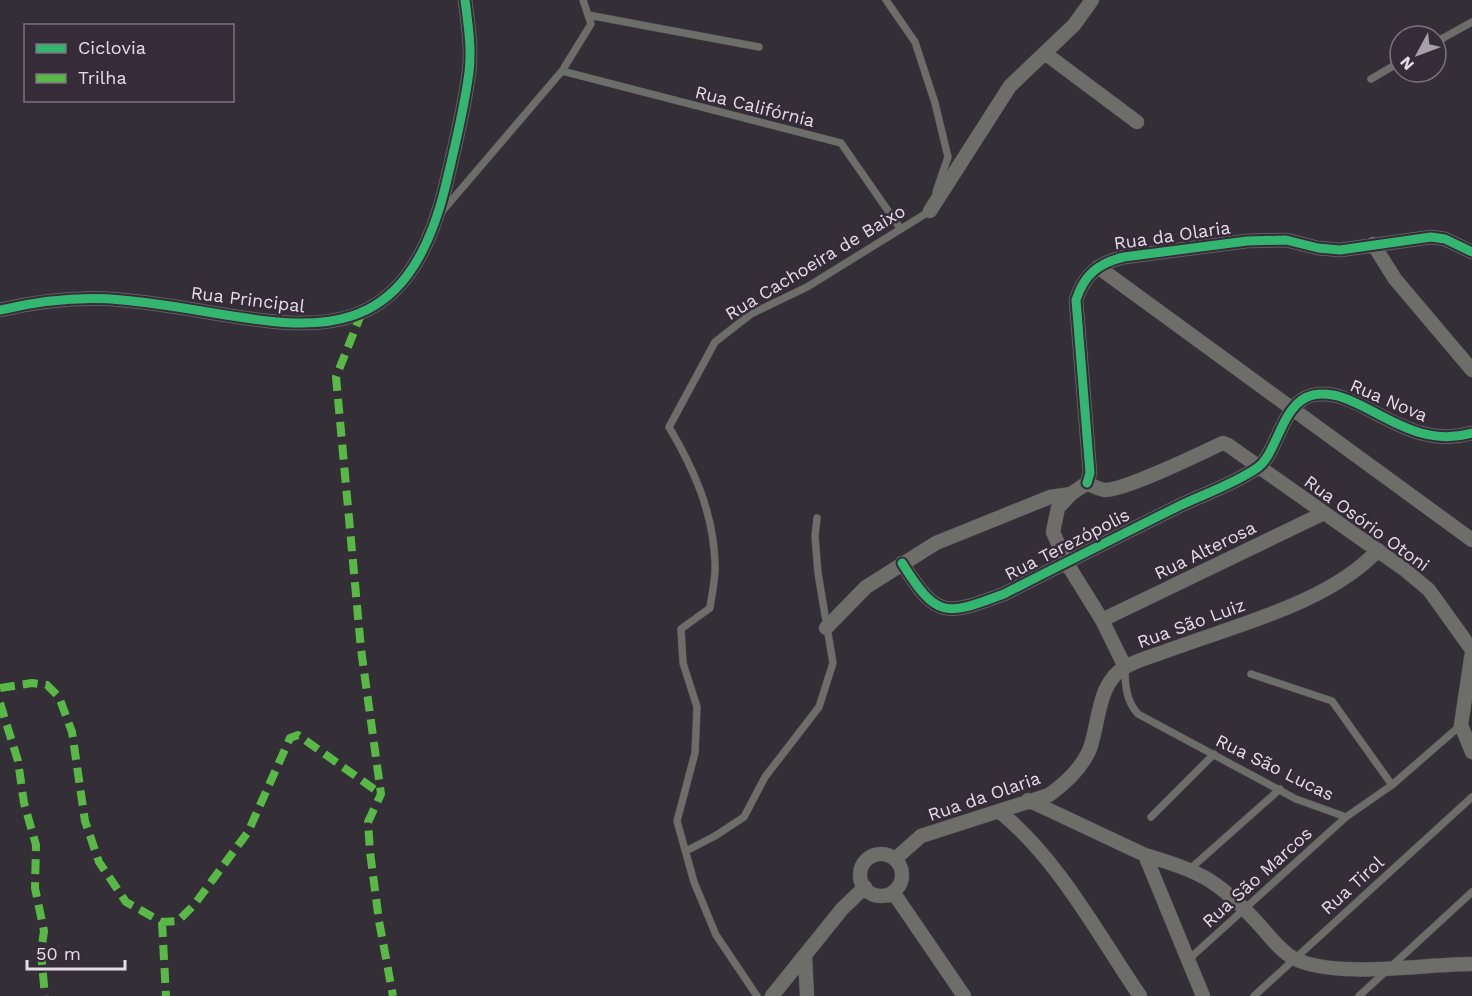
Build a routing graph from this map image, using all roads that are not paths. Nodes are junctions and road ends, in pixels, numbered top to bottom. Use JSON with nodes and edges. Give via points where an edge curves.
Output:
{"nodes":[{"id":1,"x":465,"y":0,"type":"edge"},
{"id":2,"x":583,"y":0,"type":"edge"},
{"id":3,"x":886,"y":0,"type":"edge"},
{"id":4,"x":1092,"y":0,"type":"edge"},
{"id":5,"x":588,"y":15,"type":"junction"},
{"id":6,"x":1472,"y":22,"type":"edge"},
{"id":7,"x":1448,"y":35,"type":"edge"},
{"id":8,"x":759,"y":47,"type":"dead end"},
{"id":9,"x":1046,"y":54,"type":"junction"},
{"id":10,"x":1388,"y":69,"type":"edge"},
{"id":11,"x":562,"y":71,"type":"junction"},
{"id":12,"x":1371,"y":79,"type":"dead end"},
{"id":13,"x":1137,"y":122,"type":"dead end"},
{"id":14,"x":930,"y":211,"type":"junction"},
{"id":15,"x":437,"y":218,"type":"junction"},
{"id":16,"x":900,"y":228,"type":"junction"},
{"id":17,"x":1373,"y":244,"type":"junction"},
{"id":18,"x":1472,"y":252,"type":"edge"},
{"id":19,"x":1098,"y":267,"type":"junction"},
{"id":20,"x":0,"y":310,"type":"edge"},
{"id":21,"x":1472,"y":370,"type":"edge"},
{"id":22,"x":1292,"y":410,"type":"junction"},
{"id":23,"x":1472,"y":433,"type":"edge"},
{"id":24,"x":1259,"y":467,"type":"junction"},
{"id":25,"x":1087,"y":483,"type":"junction"},
{"id":26,"x":1071,"y":494,"type":"junction"},
{"id":27,"x":1323,"y":513,"type":"junction"},
{"id":28,"x":816,"y":518,"type":"dead end"},
{"id":29,"x":1472,"y":540,"type":"edge"},
{"id":30,"x":1378,"y":550,"type":"junction"},
{"id":31,"x":1066,"y":562,"type":"junction"},
{"id":32,"x":902,"y":563,"type":"junction"},
{"id":33,"x":1102,"y":620,"type":"junction"},
{"id":34,"x":826,"y":628,"type":"junction"},
{"id":35,"x":1472,"y":651,"type":"edge"},
{"id":36,"x":1125,"y":667,"type":"junction"},
{"id":37,"x":1251,"y":674,"type":"dead end"},
{"id":38,"x":1465,"y":715,"type":"edge"},
{"id":39,"x":1472,"y":752,"type":"edge"},
{"id":40,"x":1214,"y":754,"type":"junction"},
{"id":41,"x":1392,"y":785,"type":"junction"},
{"id":42,"x":1280,"y":789,"type":"junction"},
{"id":43,"x":1472,"y":796,"type":"edge"},
{"id":44,"x":1028,"y":800,"type":"junction"},
{"id":45,"x":999,"y":811,"type":"junction"},
{"id":46,"x":1151,"y":817,"type":"dead end"},
{"id":47,"x":1346,"y":817,"type":"junction"},
{"id":48,"x":686,"y":851,"type":"junction"},
{"id":49,"x":1145,"y":855,"type":"junction"},
{"id":50,"x":895,"y":859,"type":"junction"},
{"id":51,"x":1190,"y":869,"type":"junction"},
{"id":52,"x":865,"y":887,"type":"junction"},
{"id":53,"x":893,"y":892,"type":"junction"},
{"id":54,"x":1472,"y":892,"type":"edge"},
{"id":55,"x":1244,"y":908,"type":"junction"},
{"id":56,"x":805,"y":956,"type":"junction"},
{"id":57,"x":1293,"y":958,"type":"junction"},
{"id":58,"x":1189,"y":959,"type":"junction"},
{"id":59,"x":1472,"y":964,"type":"edge"},
{"id":60,"x":1393,"y":967,"type":"junction"},
{"id":61,"x":757,"y":996,"type":"edge"},
{"id":62,"x":772,"y":996,"type":"edge"},
{"id":63,"x":807,"y":996,"type":"edge"},
{"id":64,"x":964,"y":996,"type":"edge"},
{"id":65,"x":1140,"y":996,"type":"edge"},
{"id":66,"x":1203,"y":996,"type":"edge"},
{"id":67,"x":1254,"y":996,"type":"edge"},
{"id":68,"x":1359,"y":996,"type":"edge"}],
"edges":[{"from":1,"to":15,"type":"street","name":"Rua Principal","via":[[469,71]]},
{"from":2,"to":5,"type":"lane"},
{"from":3,"to":14,"type":"lane","name":"Rua Cachoeira de Baixo","via":[[915,42],[948,157]]},
{"from":4,"to":9,"type":"street"},
{"from":5,"to":8,"type":"lane"},
{"from":5,"to":11,"type":"lane","via":[[591,24]]},
{"from":6,"to":7,"type":"lane"},
{"from":9,"to":13,"type":"street"},
{"from":9,"to":14,"type":"street","via":[[1010,86]]},
{"from":10,"to":12,"type":"lane"},
{"from":11,"to":15,"type":"lane"},
{"from":11,"to":16,"type":"lane","name":"Rua Califórnia","via":[[841,143]]},
{"from":14,"to":16,"type":"lane","name":"Rua Cachoeira de Baixo"},
{"from":15,"to":20,"type":"street","name":"Rua Principal","via":[[417,261],[402,281],[362,312],[334,322],[301,325],[120,299],[32,303]]},
{"from":16,"to":48,"type":"lane","name":"Rua Cachoeira de Baixo","via":[[807,287],[751,314],[715,342],[669,427],[690,462],[706,504],[716,563],[710,608],[681,629],[683,663],[697,707],[695,753],[677,821]]},
{"from":17,"to":18,"type":"street","name":"Rua da Olaria","via":[[1431,237]]},
{"from":17,"to":19,"type":"street","name":"Rua da Olaria","via":[[1340,250],[1286,240],[1247,241],[1124,257]]},
{"from":17,"to":21,"type":"street","via":[[1395,279]]},
{"from":19,"to":22,"type":"street"},
{"from":19,"to":25,"type":"street","name":"Rua da Olaria","via":[[1081,284],[1076,300],[1090,473]]},
{"from":22,"to":23,"type":"street","name":"Rua Nova","via":[[1300,400],[1324,393],[1338,395],[1413,432],[1449,438]]},
{"from":22,"to":24,"type":"street","name":"Rua Nova"},
{"from":22,"to":29,"type":"street"},
{"from":24,"to":25,"type":"street","name":"Rua Osório Otoni","via":[[1223,443],[1125,485],[1107,490]]},
{"from":24,"to":27,"type":"street","name":"Rua Osório Otoni"},
{"from":24,"to":31,"type":"street","name":"Rua Terezópolis"},
{"from":25,"to":26,"type":"street"},
{"from":26,"to":31,"type":"street","name":"Rua São Luiz","via":[[1053,520],[1053,532]]},
{"from":26,"to":32,"type":"street","via":[[1050,497],[976,525]]},
{"from":27,"to":30,"type":"street","name":"Rua Osório Otoni"},
{"from":27,"to":33,"type":"street","name":"Rua Alterosa"},
{"from":28,"to":34,"type":"lane"},
{"from":30,"to":35,"type":"street","name":"Rua Osório Otoni","via":[[1429,590]]},
{"from":30,"to":36,"type":"street","name":"Rua São Luiz","via":[[1352,574],[1289,606]]},
{"from":31,"to":32,"type":"street","name":"Rua Terezópolis","via":[[1004,594],[962,609],[941,609],[929,600]]},
{"from":31,"to":33,"type":"street","name":"Rua São Luiz"},
{"from":32,"to":34,"type":"street","via":[[859,593]]},
{"from":33,"to":36,"type":"street","name":"Rua São Luiz"},
{"from":34,"to":48,"type":"lane","via":[[832,663],[819,707],[765,777],[744,817]]},
{"from":35,"to":38,"type":"street"},
{"from":36,"to":40,"type":"lane","name":"Rua São Lucas","via":[[1126,692],[1138,714]]},
{"from":36,"to":44,"type":"street","name":"Rua da Olaria","via":[[1106,689],[1081,766],[1049,795]]},
{"from":37,"to":41,"type":"lane","via":[[1336,704]]},
{"from":38,"to":39,"type":"street"},
{"from":38,"to":41,"type":"lane","name":"Rua São Lucas"},
{"from":40,"to":42,"type":"lane","name":"Rua São Lucas"},
{"from":40,"to":46,"type":"lane"},
{"from":41,"to":47,"type":"lane","name":"Rua São Lucas"},
{"from":42,"to":47,"type":"lane","name":"Rua São Lucas"},
{"from":42,"to":51,"type":"lane"},
{"from":43,"to":57,"type":"lane","name":"Rua Tirol"},
{"from":44,"to":45,"type":"street","name":"Rua da Olaria"},
{"from":44,"to":49,"type":"street"},
{"from":45,"to":50,"type":"street","name":"Rua da Olaria","via":[[921,836]]},
{"from":45,"to":65,"type":"street","via":[[1020,828],[1056,871]]},
{"from":47,"to":55,"type":"lane","name":"Rua São Marcos"},
{"from":48,"to":61,"type":"lane","via":[[716,935]]},
{"from":49,"to":51,"type":"street"},
{"from":49,"to":58,"type":"street"},
{"from":50,"to":52,"type":"street","via":[[876,855],[865,862],[861,874]]},
{"from":50,"to":53,"type":"street","via":[[902,876]]},
{"from":51,"to":55,"type":"street","via":[[1211,879]]},
{"from":52,"to":53,"type":"street","via":[[875,895]]},
{"from":52,"to":56,"type":"street"},
{"from":53,"to":64,"type":"street"},
{"from":54,"to":60,"type":"lane"},
{"from":55,"to":57,"type":"street"},
{"from":55,"to":58,"type":"lane","name":"Rua São Marcos"},
{"from":56,"to":62,"type":"street"},
{"from":56,"to":63,"type":"street"},
{"from":57,"to":60,"type":"street","via":[[1314,966]]},
{"from":57,"to":67,"type":"lane","name":"Rua Tirol"},
{"from":58,"to":66,"type":"street"},
{"from":59,"to":60,"type":"street"},
{"from":60,"to":68,"type":"lane"}]}
